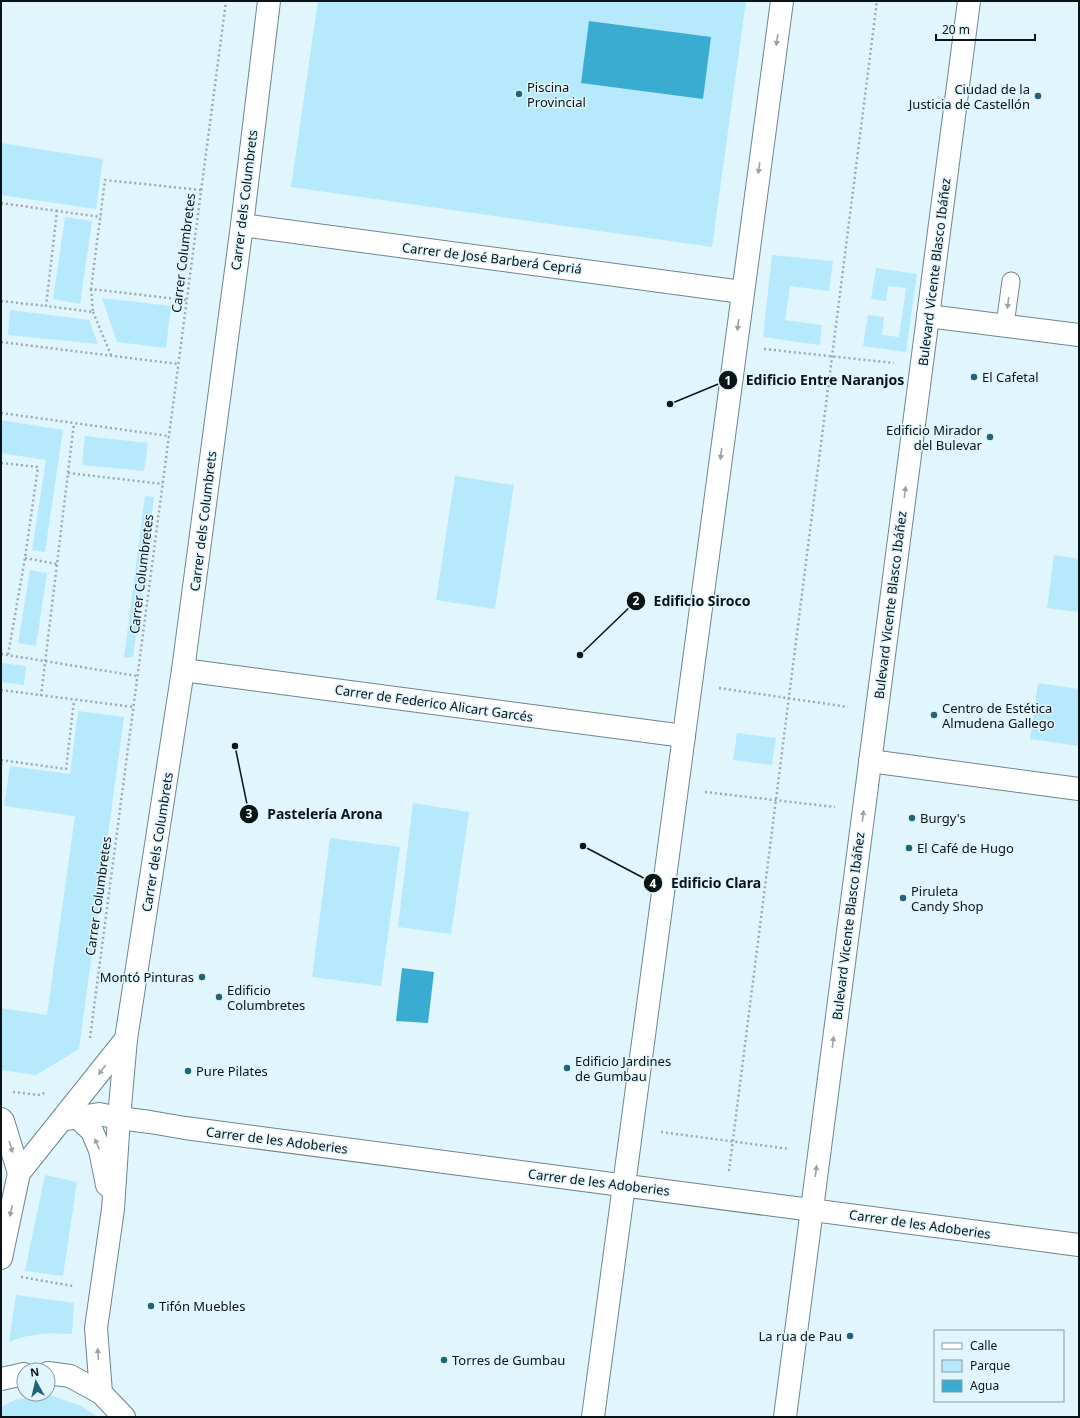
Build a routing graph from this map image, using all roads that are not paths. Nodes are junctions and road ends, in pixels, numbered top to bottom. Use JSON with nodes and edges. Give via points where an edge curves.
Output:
{"nodes":[{"id":1,"x":269,"y":1,"type":"edge"},
{"id":2,"x":782,"y":1,"type":"edge"},
{"id":3,"x":969,"y":1,"type":"edge"},
{"id":4,"x":242,"y":225,"type":"junction"},
{"id":5,"x":1011,"y":281,"type":"dead end"},
{"id":6,"x":742,"y":292,"type":"junction"},
{"id":7,"x":928,"y":316,"type":"junction"},
{"id":8,"x":1006,"y":325,"type":"junction"},
{"id":9,"x":1079,"y":335,"type":"edge"},
{"id":10,"x":183,"y":670,"type":"junction"},
{"id":11,"x":684,"y":736,"type":"junction"},
{"id":12,"x":870,"y":761,"type":"junction"},
{"id":13,"x":1079,"y":788,"type":"edge"},
{"id":14,"x":126,"y":1039,"type":"junction"},
{"id":15,"x":119,"y":1118,"type":"junction"},
{"id":16,"x":70,"y":1119,"type":"junction"},
{"id":17,"x":2,"y":1120,"type":"edge"},
{"id":18,"x":20,"y":1173,"type":"junction"},
{"id":19,"x":624,"y":1185,"type":"junction"},
{"id":20,"x":113,"y":1209,"type":"junction"},
{"id":21,"x":812,"y":1209,"type":"junction"},
{"id":22,"x":1079,"y":1245,"type":"edge"},
{"id":23,"x":1,"y":1258,"type":"edge"},
{"id":24,"x":56,"y":1374,"type":"edge"},
{"id":25,"x":16,"y":1376,"type":"edge"},
{"id":26,"x":1,"y":1379,"type":"edge"},
{"id":27,"x":101,"y":1393,"type":"junction"},
{"id":28,"x":124,"y":1417,"type":"edge"},
{"id":29,"x":593,"y":1417,"type":"edge"},
{"id":30,"x":785,"y":1417,"type":"edge"}],
"edges":[{"from":1,"to":4,"type":"street","name":"Carrer dels Columbrets"},
{"from":2,"to":6,"type":"street","one_way":true},
{"from":3,"to":7,"type":"street","name":"Bulevard Vicente Blasco Ibáñez"},
{"from":4,"to":6,"type":"street","name":"Carrer de José Barberá Cepriá"},
{"from":4,"to":10,"type":"street","name":"Carrer dels Columbrets"},
{"from":5,"to":8,"type":"lane","one_way":true},
{"from":6,"to":11,"type":"street","one_way":true},
{"from":7,"to":8,"type":"street"},
{"from":12,"to":7,"type":"street","name":"Bulevard Vicente Blasco Ibáñez","one_way":true},
{"from":8,"to":9,"type":"street"},
{"from":10,"to":11,"type":"street","name":"Carrer de Federico Alicart Garcés"},
{"from":10,"to":14,"type":"street","name":"Carrer dels Columbrets"},
{"from":11,"to":19,"type":"street"},
{"from":12,"to":13,"type":"street"},
{"from":21,"to":12,"type":"street","name":"Bulevard Vicente Blasco Ibáñez","one_way":true},
{"from":14,"to":15,"type":"street","name":"Carrer dels Columbrets"},
{"from":14,"to":16,"type":"street","name":"Carrer dels Columbrets","one_way":true},
{"from":15,"to":16,"type":"street","via":[[99,1114]]},
{"from":15,"to":19,"type":"street","name":"Carrer de les Adoberies"},
{"from":15,"to":20,"type":"street","name":"Carrer dels Columbrets"},
{"from":16,"to":18,"type":"street","name":"Carrer dels Columbrets"},
{"from":20,"to":16,"type":"street","name":"Carrer dels Columbrets","one_way":true,"via":[[100,1150],[92,1131]]},
{"from":17,"to":18,"type":"street","one_way":true},
{"from":18,"to":23,"type":"street","name":"Carrer dels Columbrets","one_way":true},
{"from":19,"to":21,"type":"street","name":"Carrer de les Adoberies"},
{"from":19,"to":29,"type":"street"},
{"from":27,"to":20,"type":"street","name":"Carrer dels Columbrets","one_way":true,"via":[[96,1328]]},
{"from":21,"to":22,"type":"street","name":"Carrer de les Adoberies"},
{"from":21,"to":30,"type":"street","name":"Bulevard Vicente Blasco Ibáñez"},
{"from":24,"to":27,"type":"street","via":[[70,1376]]},
{"from":25,"to":26,"type":"street"},
{"from":27,"to":28,"type":"street"}]}
